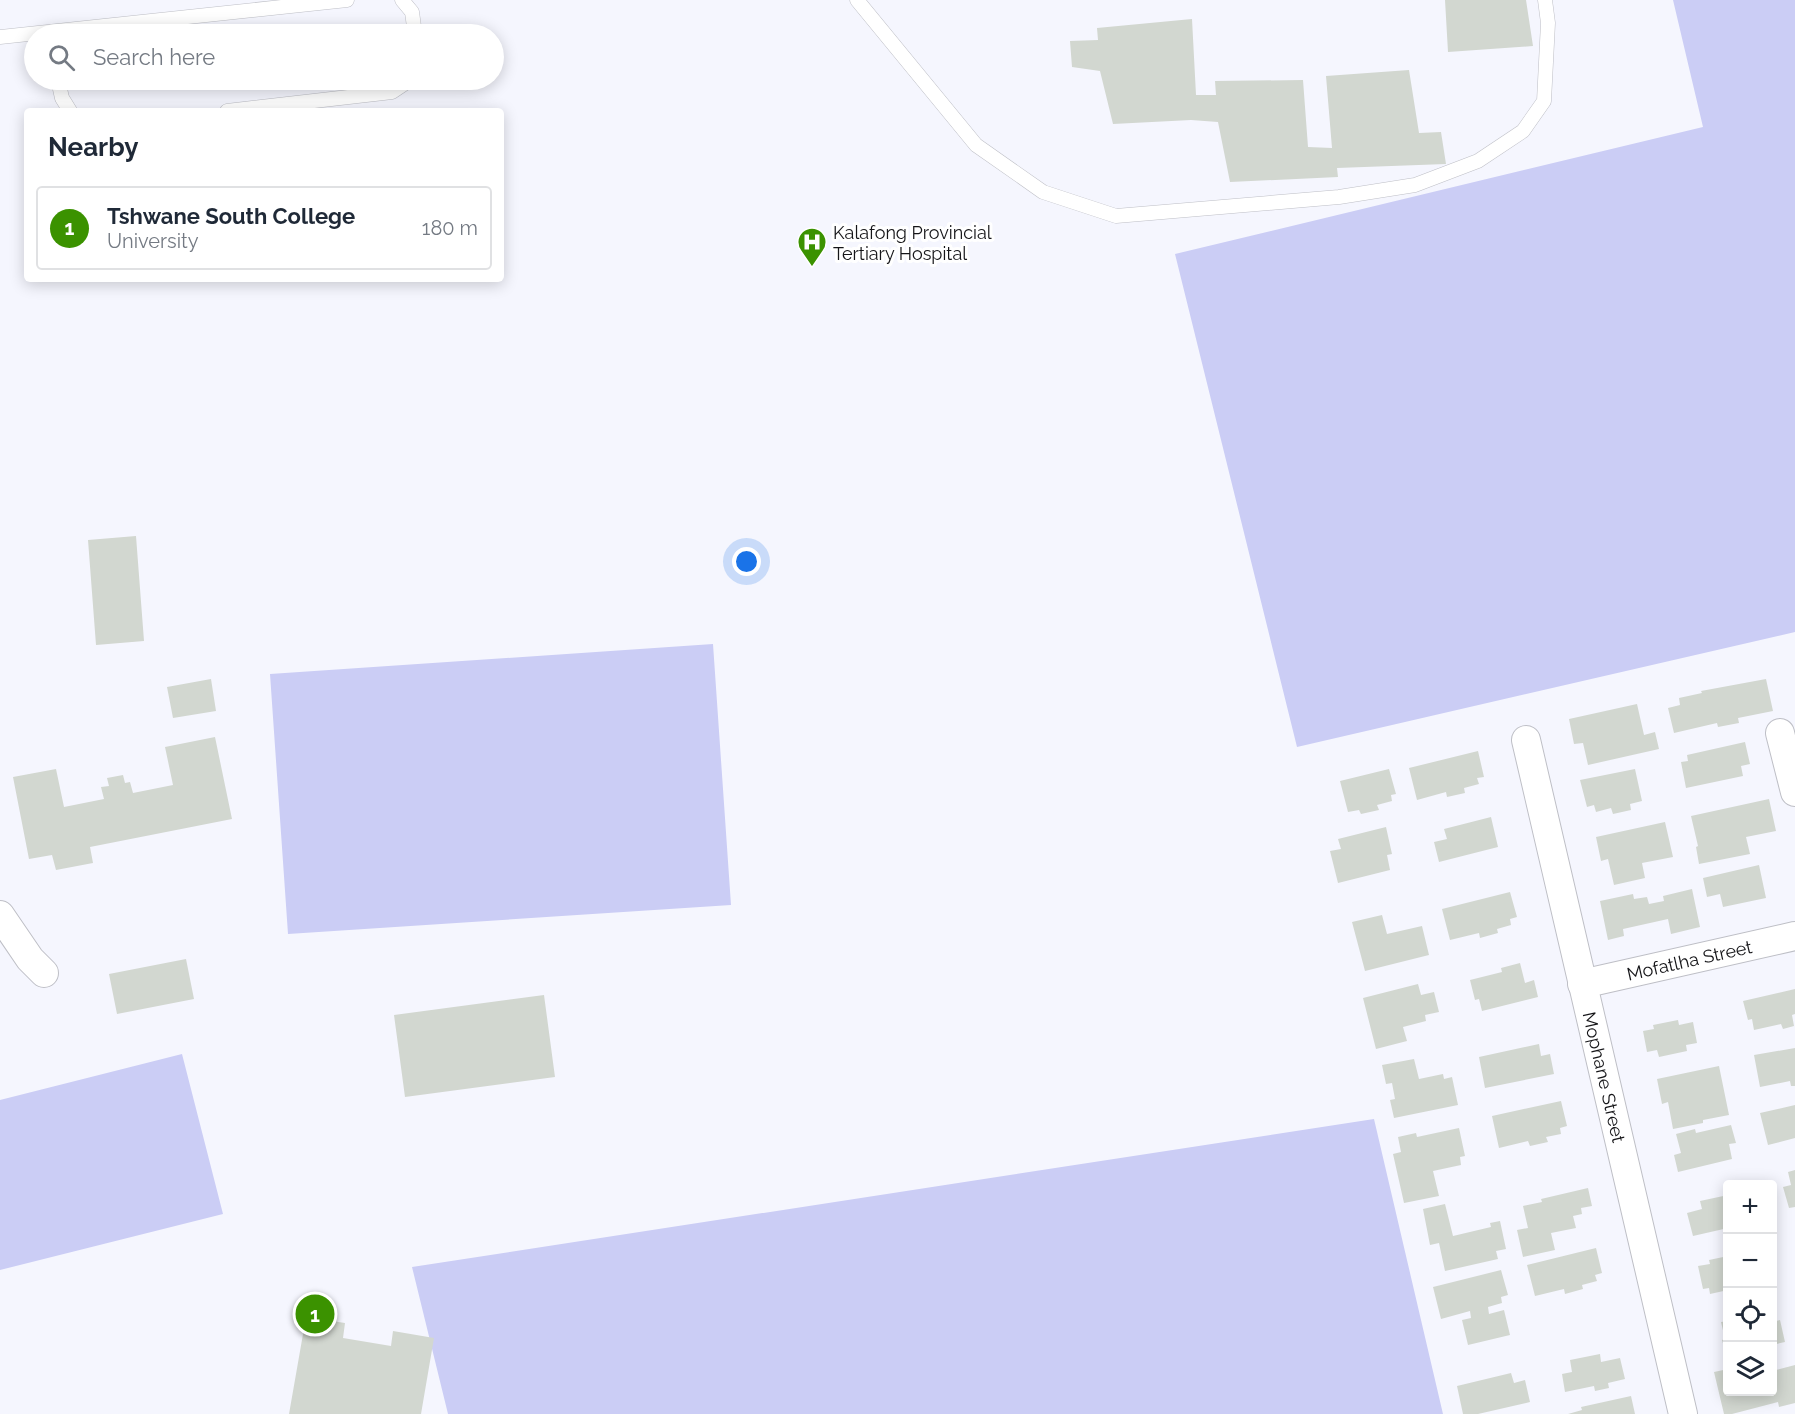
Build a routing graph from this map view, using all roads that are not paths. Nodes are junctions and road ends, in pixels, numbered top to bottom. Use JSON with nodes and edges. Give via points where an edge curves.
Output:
{"nodes":[{"id":1,"x":347,"y":0,"type":"edge"},
{"id":2,"x":402,"y":0,"type":"edge"},
{"id":3,"x":857,"y":0,"type":"edge"},
{"id":4,"x":1545,"y":0,"type":"edge"},
{"id":5,"x":130,"y":24,"type":"edge"},
{"id":6,"x":414,"y":24,"type":"edge"},
{"id":7,"x":24,"y":35,"type":"edge"},
{"id":8,"x":0,"y":37,"type":"edge"},
{"id":9,"x":60,"y":90,"type":"edge"},
{"id":10,"x":396,"y":90,"type":"edge"},
{"id":11,"x":68,"y":108,"type":"edge"},
{"id":12,"x":254,"y":108,"type":"edge"},
{"id":13,"x":1780,"y":733,"type":"dead end"},
{"id":14,"x":1526,"y":740,"type":"dead end"},
{"id":15,"x":1795,"y":792,"type":"edge"},
{"id":16,"x":0,"y":915,"type":"edge"},
{"id":17,"x":1795,"y":936,"type":"edge"},
{"id":18,"x":44,"y":974,"type":"dead end"},
{"id":19,"x":1582,"y":984,"type":"junction"},
{"id":20,"x":1683,"y":1414,"type":"edge"}],
"edges":[{"from":1,"to":5,"type":"lane"},
{"from":2,"to":6,"type":"lane","via":[[412,12]]},
{"from":3,"to":4,"type":"lane","via":[[976,145],[1043,192],[1116,216],[1415,186],[1478,161],[1523,131],[1544,101],[1548,23]]},
{"from":7,"to":8,"type":"lane"},
{"from":9,"to":11,"type":"lane"},
{"from":10,"to":12,"type":"lane"},
{"from":13,"to":15,"type":"street"},
{"from":14,"to":19,"type":"street","name":"Mophane Street"},
{"from":16,"to":18,"type":"street"},
{"from":17,"to":19,"type":"street","name":"Mofatlha Street"},
{"from":19,"to":20,"type":"street","name":"Mophane Street"}]}
